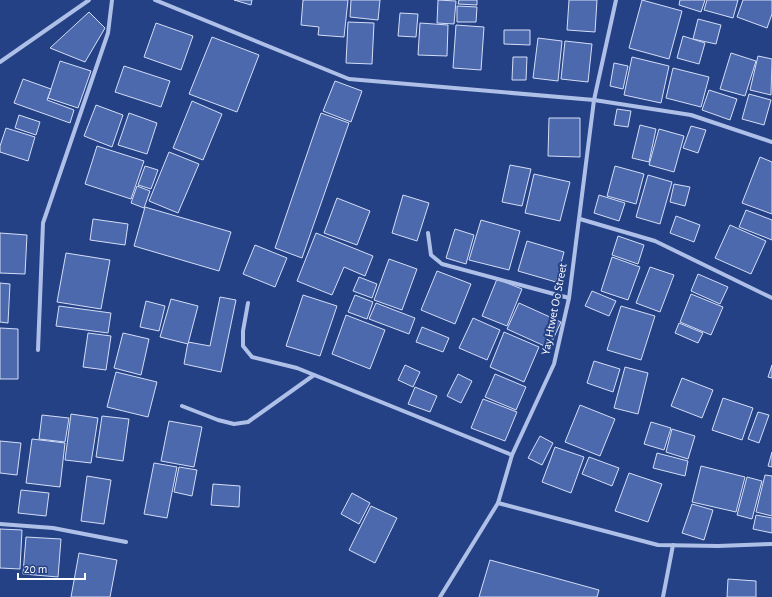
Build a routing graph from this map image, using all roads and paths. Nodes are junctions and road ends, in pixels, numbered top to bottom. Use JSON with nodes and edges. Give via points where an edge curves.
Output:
{"nodes":[{"id":1,"x":89,"y":0,"type":"edge"},
{"id":2,"x":112,"y":0,"type":"edge"},
{"id":3,"x":155,"y":0,"type":"edge"},
{"id":4,"x":616,"y":0,"type":"edge"},
{"id":5,"x":0,"y":62,"type":"edge"},
{"id":6,"x":594,"y":100,"type":"junction"},
{"id":7,"x":772,"y":142,"type":"edge"},
{"id":8,"x":580,"y":219,"type":"junction"},
{"id":9,"x":428,"y":233,"type":"dead end"},
{"id":10,"x":568,"y":298,"type":"junction"},
{"id":11,"x":772,"y":298,"type":"edge"},
{"id":12,"x":248,"y":302,"type":"dead end"},
{"id":13,"x":38,"y":350,"type":"dead end"},
{"id":14,"x":314,"y":375,"type":"junction"},
{"id":15,"x":182,"y":406,"type":"dead end"},
{"id":16,"x":512,"y":455,"type":"junction"},
{"id":17,"x":498,"y":503,"type":"junction"},
{"id":18,"x":0,"y":524,"type":"edge"},
{"id":19,"x":126,"y":542,"type":"dead end"},
{"id":20,"x":772,"y":544,"type":"edge"},
{"id":21,"x":673,"y":545,"type":"junction"},
{"id":22,"x":440,"y":597,"type":"edge"},
{"id":23,"x":663,"y":597,"type":"edge"}],
"edges":[{"from":1,"to":5,"type":"street"},
{"from":2,"to":13,"type":"street","via":[[108,33],[43,223]]},
{"from":3,"to":6,"type":"street","via":[[349,79]]},
{"from":4,"to":6,"type":"street","name":"Yay Htwet Oo Street"},
{"from":6,"to":7,"type":"street","via":[[691,115]]},
{"from":6,"to":8,"type":"street","name":"Yay Htwet Oo Street"},
{"from":8,"to":10,"type":"street","name":"Yay Htwet Oo Street"},
{"from":8,"to":11,"type":"street","via":[[655,241]]},
{"from":9,"to":10,"type":"street","via":[[431,255],[442,264]]},
{"from":10,"to":16,"type":"street","name":"Yay Htwet Oo Street","via":[[554,364]]},
{"from":12,"to":14,"type":"street","via":[[243,346],[252,358],[297,368]]},
{"from":14,"to":15,"type":"street","via":[[248,422],[234,424]]},
{"from":14,"to":16,"type":"street"},
{"from":16,"to":17,"type":"street","name":"Yay Htwet Oo Street"},
{"from":17,"to":21,"type":"street","via":[[658,545]]},
{"from":17,"to":22,"type":"street","name":"Yay Htwet Oo Street"},
{"from":18,"to":19,"type":"street","via":[[53,528]]},
{"from":20,"to":21,"type":"street"},
{"from":21,"to":23,"type":"street"}]}
